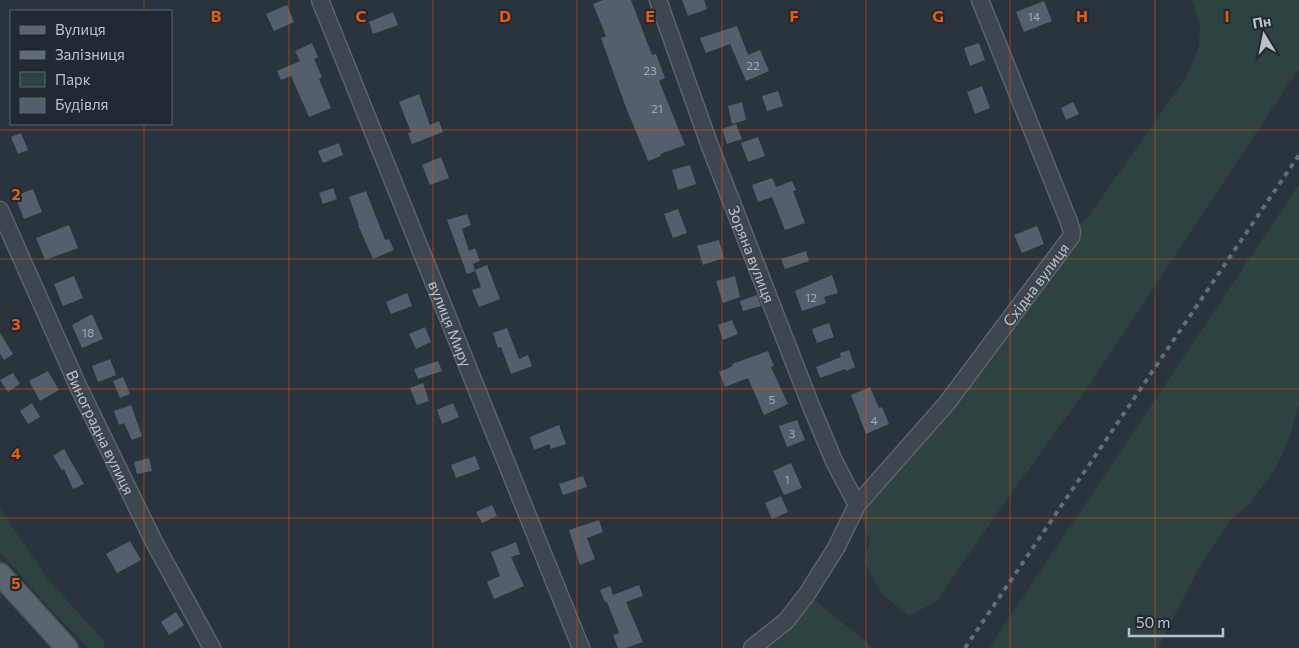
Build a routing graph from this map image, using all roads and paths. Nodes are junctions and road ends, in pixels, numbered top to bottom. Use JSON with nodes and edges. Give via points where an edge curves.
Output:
{"nodes":[{"id":1,"x":320,"y":0,"type":"edge"},
{"id":2,"x":658,"y":0,"type":"edge"},
{"id":3,"x":980,"y":0,"type":"edge"},
{"id":4,"x":0,"y":210,"type":"edge"},
{"id":5,"x":857,"y":505,"type":"junction"},
{"id":6,"x":0,"y":574,"type":"edge"},
{"id":7,"x":67,"y":648,"type":"edge"},
{"id":8,"x":212,"y":648,"type":"edge"},
{"id":9,"x":581,"y":648,"type":"edge"},
{"id":10,"x":752,"y":648,"type":"edge"}],
"edges":[{"from":1,"to":9,"type":"street","name":"вулиця Миру"},
{"from":2,"to":5,"type":"street","name":"Зоряна вулиця","via":[[711,149],[812,406],[834,461]]},
{"from":3,"to":5,"type":"street","name":"Східна вулиця","via":[[1072,232],[948,403]]},
{"from":4,"to":8,"type":"street","name":"Виноградна вулиця","via":[[78,386],[154,542]]},
{"from":5,"to":10,"type":"street","via":[[836,548],[807,594],[786,621]]},
{"from":6,"to":7,"type":"main road"}]}
